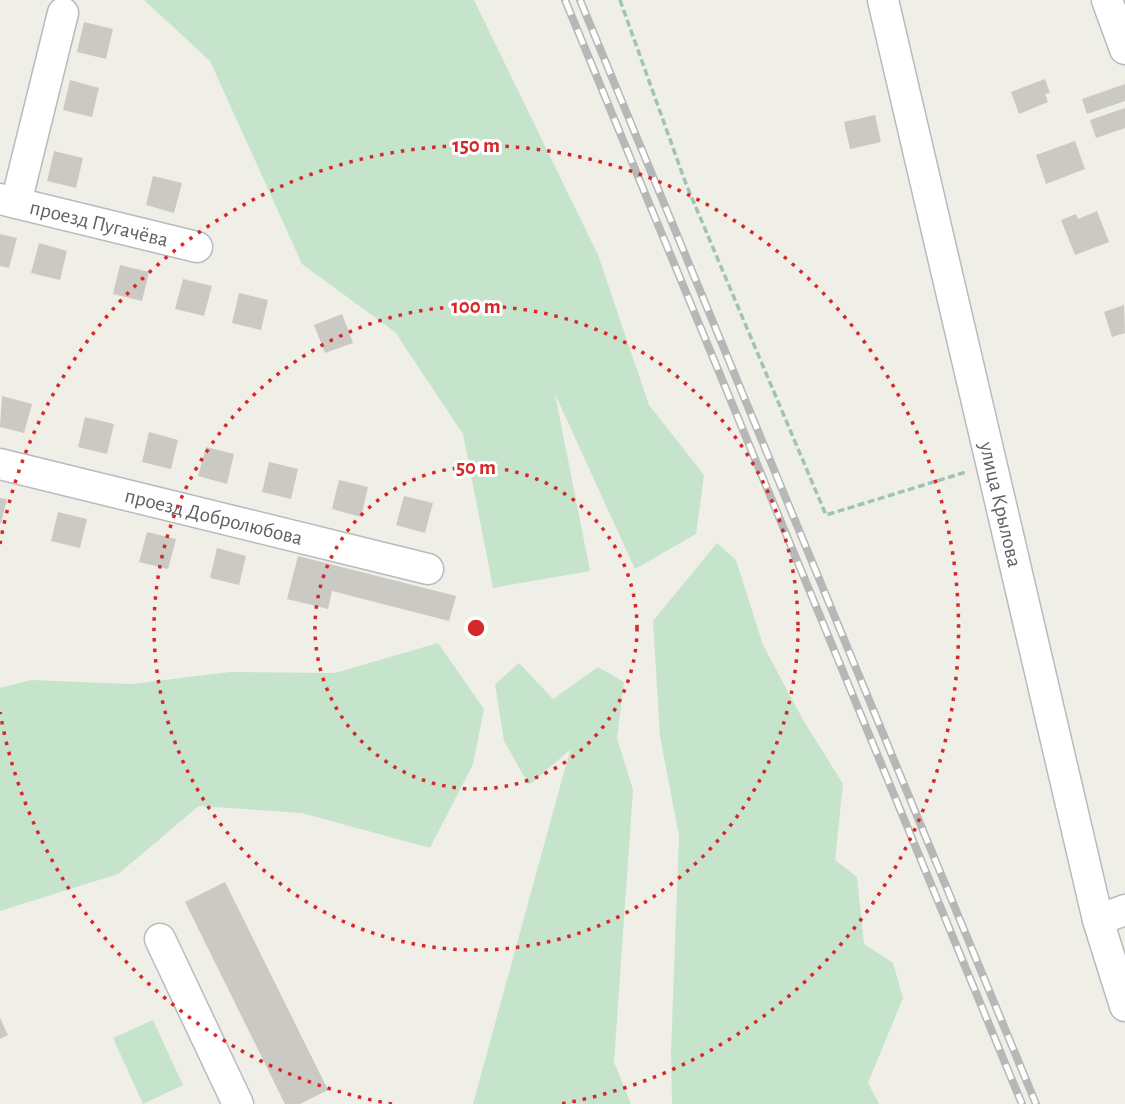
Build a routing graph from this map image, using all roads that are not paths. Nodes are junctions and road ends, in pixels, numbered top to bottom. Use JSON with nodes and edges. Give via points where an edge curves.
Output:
{"nodes":[{"id":1,"x":883,"y":0,"type":"edge"},
{"id":2,"x":1107,"y":0,"type":"edge"},
{"id":3,"x":63,"y":13,"type":"dead end"},
{"id":4,"x":1125,"y":49,"type":"edge"},
{"id":5,"x":8,"y":201,"type":"edge"},
{"id":6,"x":197,"y":247,"type":"dead end"},
{"id":7,"x":0,"y":464,"type":"edge"},
{"id":8,"x":428,"y":569,"type":"dead end"},
{"id":9,"x":1112,"y":915,"type":"edge"},
{"id":10,"x":160,"y":939,"type":"dead end"},
{"id":11,"x":1125,"y":1006,"type":"edge"},
{"id":12,"x":238,"y":1104,"type":"edge"}],
"edges":[{"from":1,"to":9,"type":"street","name":"улица Крылова","via":[[992,464]]},
{"from":2,"to":4,"type":"street"},
{"from":3,"to":5,"type":"street"},
{"from":5,"to":6,"type":"street","name":"проезд Пугачёва"},
{"from":7,"to":8,"type":"street","name":"проезд Добролюбова"},
{"from":9,"to":11,"type":"street","name":"улица Крылова"},
{"from":10,"to":12,"type":"street"}]}
